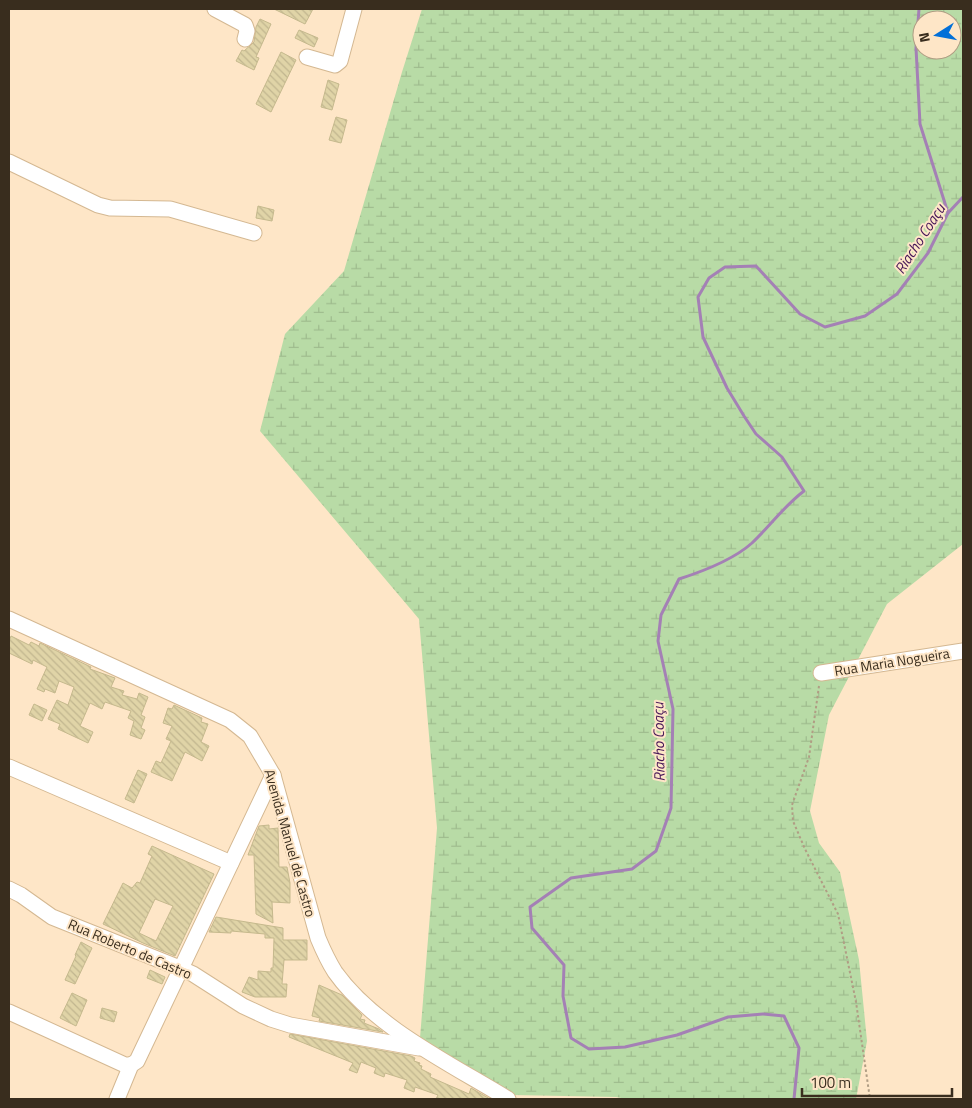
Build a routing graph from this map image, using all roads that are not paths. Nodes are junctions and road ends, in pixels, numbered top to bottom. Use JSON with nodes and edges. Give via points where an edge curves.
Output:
{"nodes":[{"id":1,"x":354,"y":9,"type":"edge"},
{"id":2,"x":218,"y":10,"type":"edge"},
{"id":3,"x":245,"y":39,"type":"dead end"},
{"id":4,"x":307,"y":57,"type":"dead end"},
{"id":5,"x":9,"y":162,"type":"edge"},
{"id":6,"x":254,"y":233,"type":"dead end"},
{"id":7,"x":9,"y":619,"type":"edge"},
{"id":8,"x":963,"y":651,"type":"edge"},
{"id":9,"x":821,"y":673,"type":"road end"},
{"id":10,"x":9,"y":767,"type":"edge"},
{"id":11,"x":273,"y":775,"type":"junction"},
{"id":12,"x":231,"y":864,"type":"junction"},
{"id":13,"x":9,"y":888,"type":"edge"},
{"id":14,"x":182,"y":969,"type":"junction"},
{"id":15,"x":9,"y":1012,"type":"edge"},
{"id":16,"x":426,"y":1049,"type":"junction"},
{"id":17,"x":131,"y":1065,"type":"junction"},
{"id":18,"x":116,"y":1099,"type":"edge"},
{"id":19,"x":508,"y":1099,"type":"edge"}],
"edges":[{"from":1,"to":4,"type":"street","via":[[340,62],[335,65]]},
{"from":2,"to":3,"type":"street","via":[[245,25]]},
{"from":5,"to":6,"type":"street","via":[[98,205],[170,209]]},
{"from":7,"to":11,"type":"street","name":"Avenida Manuel de Castro","via":[[230,720],[250,736]]},
{"from":8,"to":9,"type":"street","name":"Rua Maria Nogueira"},
{"from":10,"to":12,"type":"street"},
{"from":11,"to":12,"type":"street"},
{"from":11,"to":16,"type":"street","name":"Avenida Manuel de Castro","via":[[318,938],[328,961],[362,1002]]},
{"from":12,"to":14,"type":"street"},
{"from":13,"to":14,"type":"street","name":"Rua Roberto de Castro","via":[[52,917]]},
{"from":14,"to":16,"type":"street","name":"Rua Roberto de Castro","via":[[271,1019]]},
{"from":14,"to":17,"type":"street","via":[[137,1061]]},
{"from":15,"to":17,"type":"street","via":[[124,1065]]},
{"from":16,"to":19,"type":"street","name":"Avenida Manuel de Castro"},
{"from":17,"to":18,"type":"street"}]}
